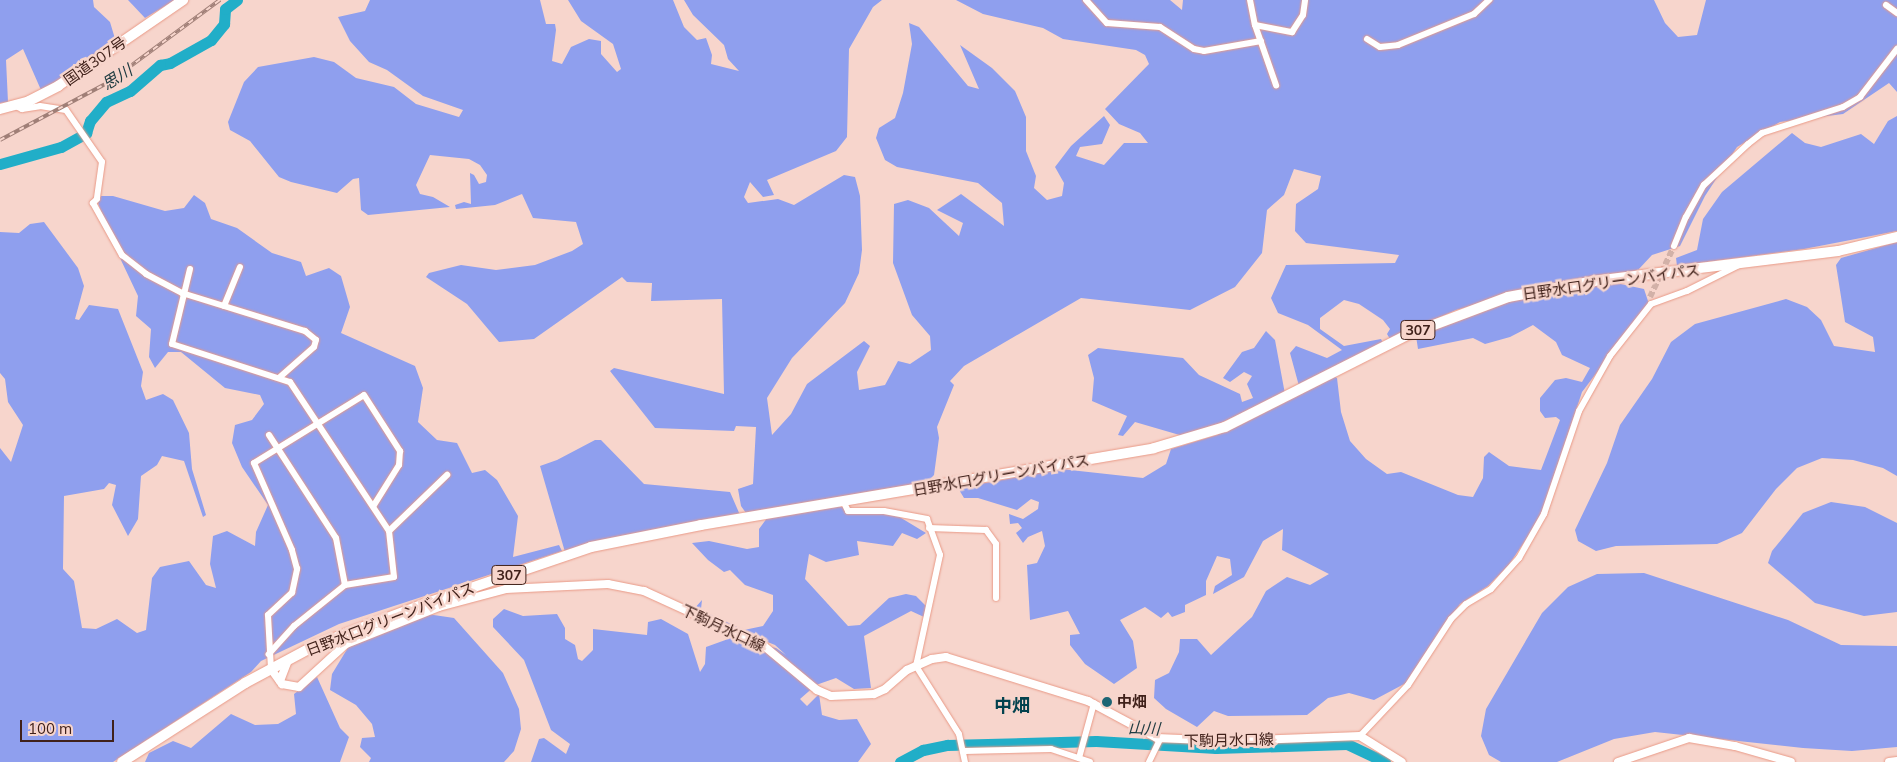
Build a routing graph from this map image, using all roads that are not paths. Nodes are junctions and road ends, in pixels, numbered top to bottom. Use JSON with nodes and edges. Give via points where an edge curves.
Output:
{"nodes":[{"id":1,"x":183,"y":0,"type":"edge"},
{"id":2,"x":1086,"y":0,"type":"edge"},
{"id":3,"x":1250,"y":0,"type":"edge"},
{"id":4,"x":1305,"y":0,"type":"edge"},
{"id":5,"x":1490,"y":0,"type":"edge"},
{"id":6,"x":1886,"y":6,"type":"dead end"},
{"id":7,"x":1897,"y":13,"type":"edge"},
{"id":8,"x":1255,"y":24,"type":"junction"},
{"id":9,"x":1367,"y":39,"type":"dead end"},
{"id":10,"x":1260,"y":40,"type":"junction"},
{"id":11,"x":1897,"y":49,"type":"edge"},
{"id":12,"x":1276,"y":84,"type":"dead end"},
{"id":13,"x":14,"y":105,"type":"junction"},
{"id":14,"x":0,"y":109,"type":"edge"},
{"id":15,"x":1897,"y":237,"type":"edge"},
{"id":16,"x":1674,"y":246,"type":"tunnel mouth"},
{"id":17,"x":1742,"y":264,"type":"junction"},
{"id":18,"x":240,"y":267,"type":"dead end"},
{"id":19,"x":190,"y":269,"type":"dead end"},
{"id":20,"x":182,"y":293,"type":"junction"},
{"id":21,"x":224,"y":306,"type":"junction"},
{"id":22,"x":280,"y":376,"type":"junction"},
{"id":23,"x":318,"y":423,"type":"junction"},
{"id":24,"x":269,"y":435,"type":"dead end"},
{"id":25,"x":278,"y":451,"type":"junction"},
{"id":26,"x":447,"y":475,"type":"dead end"},
{"id":27,"x":843,"y":501,"type":"junction"},
{"id":28,"x":374,"y":505,"type":"junction"},
{"id":29,"x":929,"y":528,"type":"junction"},
{"id":30,"x":389,"y":531,"type":"junction"},
{"id":31,"x":345,"y":585,"type":"junction"},
{"id":32,"x":996,"y":598,"type":"dead end"},
{"id":33,"x":269,"y":654,"type":"junction"},
{"id":34,"x":288,"y":660,"type":"junction"},
{"id":35,"x":916,"y":666,"type":"junction"},
{"id":36,"x":271,"y":669,"type":"junction"},
{"id":37,"x":280,"y":681,"type":"junction"},
{"id":38,"x":1094,"y":703,"type":"junction"},
{"id":39,"x":1360,"y":736,"type":"junction"},
{"id":40,"x":1160,"y":740,"type":"junction"},
{"id":41,"x":965,"y":750,"type":"junction"},
{"id":42,"x":1079,"y":758,"type":"junction"},
{"id":43,"x":1897,"y":761,"type":"edge"},
{"id":44,"x":122,"y":762,"type":"edge"},
{"id":45,"x":965,"y":762,"type":"edge"},
{"id":46,"x":1090,"y":762,"type":"edge"},
{"id":47,"x":1149,"y":762,"type":"edge"},
{"id":48,"x":1402,"y":762,"type":"edge"},
{"id":49,"x":1618,"y":762,"type":"edge"},
{"id":50,"x":1791,"y":762,"type":"edge"},
{"id":51,"x":1888,"y":762,"type":"edge"}],
"edges":[{"from":1,"to":13,"type":"highway","name":"国道307号","via":[[58,86]]},
{"from":2,"to":10,"type":"street","via":[[1107,23],[1160,27],[1194,49]]},
{"from":3,"to":8,"type":"street"},
{"from":4,"to":8,"type":"street","via":[[1303,15],[1292,32]]},
{"from":5,"to":9,"type":"street","via":[[1474,14],[1398,45],[1380,47]]},
{"from":6,"to":7,"type":"street"},
{"from":8,"to":10,"type":"street"},
{"from":10,"to":12,"type":"street"},
{"from":11,"to":16,"type":"street","via":[[1860,96],[1843,107],[1762,133],[1748,144],[1704,185]]},
{"from":13,"to":14,"type":"highway","name":"国道307号"},
{"from":13,"to":20,"type":"street","via":[[22,109],[40,106],[66,110],[102,162],[97,199],[93,203],[122,255],[146,274]]},
{"from":15,"to":17,"type":"highway","name":"日野水口グリーンバイパス","number":"307","via":[[1838,251]]},
{"from":17,"to":27,"type":"highway","name":"日野水口グリーンバイパス","number":"307","via":[[1594,281],[1508,298],[1407,335],[1224,427],[1154,448]]},
{"from":17,"to":39,"type":"street","via":[[1687,291],[1651,300],[1610,356],[1579,411],[1544,514],[1519,558],[1496,584],[1466,604],[1451,619],[1408,685]]},
{"from":18,"to":21,"type":"street"},
{"from":19,"to":20,"type":"street"},
{"from":20,"to":21,"type":"street"},
{"from":20,"to":22,"type":"street","via":[[172,344]]},
{"from":21,"to":22,"type":"street","via":[[305,331],[316,340],[314,347]]},
{"from":22,"to":23,"type":"street","via":[[290,382]]},
{"from":23,"to":25,"type":"street"},
{"from":23,"to":28,"type":"street"},
{"from":23,"to":28,"type":"street","via":[[364,395],[400,451],[399,464]]},
{"from":24,"to":25,"type":"street"},
{"from":25,"to":31,"type":"street","via":[[336,538]]},
{"from":25,"to":33,"type":"street","via":[[254,463],[292,550],[296,581],[292,593],[269,611]]},
{"from":26,"to":30,"type":"street"},
{"from":27,"to":29,"type":"street","via":[[848,511],[914,515],[927,519]]},
{"from":27,"to":34,"type":"highway","name":"日野水口グリーンバイパス","number":"307","via":[[591,547],[366,625]]},
{"from":28,"to":30,"type":"street"},
{"from":29,"to":32,"type":"street","via":[[988,528],[996,544]]},
{"from":29,"to":35,"type":"street","via":[[940,555]]},
{"from":30,"to":31,"type":"street","via":[[394,577]]},
{"from":31,"to":33,"type":"street","via":[[294,626]]},
{"from":33,"to":36,"type":"street"},
{"from":34,"to":36,"type":"highway","name":"日野水口グリーンバイパス","number":"307"},
{"from":34,"to":37,"type":"main road"},
{"from":35,"to":37,"type":"main road","name":"下駒月水口線","via":[[874,694],[831,696],[817,690],[764,646],[644,591],[608,584],[506,589],[470,597],[356,638],[334,653],[299,687]]},
{"from":35,"to":38,"type":"main road","name":"下駒月水口線","via":[[946,657]]},
{"from":35,"to":41,"type":"street"},
{"from":36,"to":37,"type":"main road"},
{"from":36,"to":44,"type":"highway","name":"日野水口グリーンバイパス","number":"307"},
{"from":38,"to":40,"type":"main road","name":"下駒月水口線"},
{"from":38,"to":42,"type":"street"},
{"from":39,"to":40,"type":"main road","name":"下駒月水口線"},
{"from":39,"to":48,"type":"main road"},
{"from":40,"to":47,"type":"street"},
{"from":41,"to":42,"type":"street","via":[[1034,748]]},
{"from":41,"to":45,"type":"street"},
{"from":42,"to":46,"type":"street"},
{"from":43,"to":51,"type":"main road"},
{"from":49,"to":50,"type":"main road","via":[[1689,738],[1735,746]]}]}
